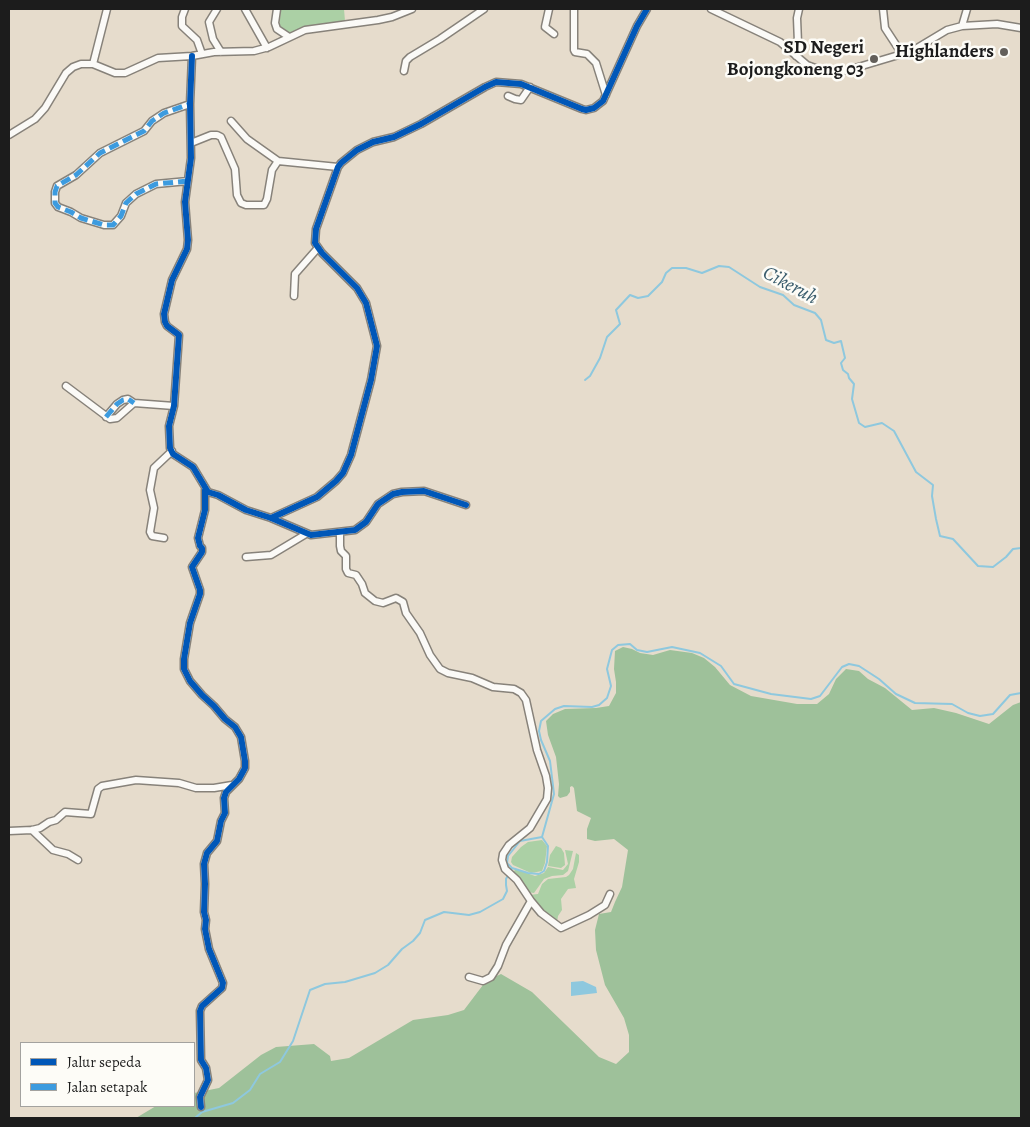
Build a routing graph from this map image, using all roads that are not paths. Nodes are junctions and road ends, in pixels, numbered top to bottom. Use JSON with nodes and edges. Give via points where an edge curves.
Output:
{"nodes":[{"id":1,"x":107,"y":9,"type":"edge"},
{"id":2,"x":185,"y":9,"type":"edge"},
{"id":3,"x":216,"y":9,"type":"edge"},
{"id":4,"x":245,"y":9,"type":"edge"},
{"id":5,"x":276,"y":9,"type":"edge"},
{"id":6,"x":412,"y":9,"type":"edge"},
{"id":7,"x":484,"y":9,"type":"edge"},
{"id":8,"x":549,"y":9,"type":"edge"},
{"id":9,"x":574,"y":9,"type":"edge"},
{"id":10,"x":647,"y":9,"type":"edge"},
{"id":11,"x":711,"y":9,"type":"edge"},
{"id":12,"x":799,"y":9,"type":"edge"},
{"id":13,"x":883,"y":9,"type":"edge"},
{"id":14,"x":967,"y":9,"type":"edge"},
{"id":15,"x":962,"y":26,"type":"junction"},
{"id":16,"x":1021,"y":26,"type":"edge"},
{"id":17,"x":554,"y":34,"type":"dead end"},
{"id":18,"x":289,"y":37,"type":"junction"},
{"id":19,"x":267,"y":48,"type":"junction"},
{"id":20,"x":221,"y":52,"type":"junction"},
{"id":21,"x":202,"y":54,"type":"junction"},
{"id":22,"x":902,"y":54,"type":"junction"},
{"id":23,"x":192,"y":56,"type":"junction"},
{"id":24,"x":796,"y":56,"type":"junction"},
{"id":25,"x":93,"y":64,"type":"junction"},
{"id":26,"x":404,"y":71,"type":"dead end"},
{"id":27,"x":530,"y":87,"type":"junction"},
{"id":28,"x":606,"y":95,"type":"junction"},
{"id":29,"x":508,"y":96,"type":"dead end"},
{"id":30,"x":190,"y":104,"type":"junction"},
{"id":31,"x":231,"y":121,"type":"dead end"},
{"id":32,"x":9,"y":135,"type":"edge"},
{"id":33,"x":191,"y":143,"type":"junction"},
{"id":34,"x":278,"y":161,"type":"junction"},
{"id":35,"x":338,"y":167,"type":"junction"},
{"id":36,"x":188,"y":181,"type":"junction"},
{"id":37,"x":317,"y":249,"type":"junction"},
{"id":38,"x":294,"y":296,"type":"dead end"},
{"id":39,"x":66,"y":386,"type":"dead end"},
{"id":40,"x":174,"y":406,"type":"junction"},
{"id":41,"x":172,"y":451,"type":"junction"},
{"id":42,"x":205,"y":490,"type":"junction"},
{"id":43,"x":466,"y":505,"type":"dead end"},
{"id":44,"x":270,"y":518,"type":"junction"},
{"id":45,"x":340,"y":533,"type":"junction"},
{"id":46,"x":306,"y":534,"type":"junction"},
{"id":47,"x":164,"y":538,"type":"dead end"},
{"id":48,"x":246,"y":557,"type":"dead end"},
{"id":49,"x":232,"y":785,"type":"junction"},
{"id":50,"x":32,"y":830,"type":"junction"},
{"id":51,"x":9,"y":831,"type":"edge"},
{"id":52,"x":78,"y":860,"type":"dead end"},
{"id":53,"x":610,"y":894,"type":"dead end"},
{"id":54,"x":531,"y":902,"type":"junction"},
{"id":55,"x":469,"y":977,"type":"dead end"},
{"id":56,"x":201,"y":1107,"type":"dead end"}],
"edges":[{"from":1,"to":25,"type":"street"},
{"from":2,"to":21,"type":"street","via":[[182,26],[197,40]]},
{"from":3,"to":20,"type":"street","via":[[209,22],[213,39]]},
{"from":4,"to":19,"type":"street"},
{"from":5,"to":18,"type":"street","via":[[277,29]]},
{"from":6,"to":18,"type":"street","via":[[385,19],[316,28]]},
{"from":7,"to":26,"type":"street","via":[[410,57]]},
{"from":8,"to":17,"type":"street","via":[[545,27]]},
{"from":9,"to":28,"type":"street","via":[[574,50],[587,54],[596,63]]},
{"from":10,"to":28,"type":"street"},
{"from":11,"to":24,"type":"street","via":[[773,38]]},
{"from":12,"to":24,"type":"street"},
{"from":13,"to":22,"type":"street","via":[[885,28]]},
{"from":14,"to":15,"type":"street"},
{"from":15,"to":16,"type":"street"},
{"from":15,"to":22,"type":"street","via":[[947,30]]},
{"from":18,"to":19,"type":"street"},
{"from":19,"to":20,"type":"street"},
{"from":20,"to":21,"type":"street"},
{"from":21,"to":23,"type":"street"},
{"from":22,"to":24,"type":"street","via":[[843,71],[812,68]]},
{"from":23,"to":25,"type":"street","via":[[158,58],[119,74]]},
{"from":23,"to":30,"type":"street"},
{"from":25,"to":32,"type":"street","via":[[81,64],[70,69],[35,119]]},
{"from":27,"to":28,"type":"street","via":[[586,110],[598,106]]},
{"from":27,"to":29,"type":"street","via":[[522,100]]},
{"from":27,"to":35,"type":"street","via":[[506,82],[490,84],[421,124],[357,150]]},
{"from":30,"to":33,"type":"street"},
{"from":30,"to":36,"type":"street","via":[[164,113],[144,131],[100,153],[58,186],[55,203],[81,218],[109,226],[115,224],[126,203],[136,194],[156,184]]},
{"from":31,"to":34,"type":"street","via":[[248,140]]},
{"from":33,"to":34,"type":"street","via":[[221,136],[235,169],[237,195],[246,205],[264,205],[272,170]]},
{"from":33,"to":36,"type":"street"},
{"from":34,"to":35,"type":"street"},
{"from":35,"to":37,"type":"street","via":[[316,229]]},
{"from":36,"to":40,"type":"street","via":[[185,202],[187,248],[172,280],[164,314],[164,322],[179,335]]},
{"from":37,"to":38,"type":"street","via":[[295,274]]},
{"from":37,"to":44,"type":"street","via":[[363,296],[377,346],[374,364],[357,435],[343,473],[316,497]]},
{"from":39,"to":40,"type":"street","via":[[106,417],[117,418],[134,403]]},
{"from":40,"to":41,"type":"street","via":[[170,426]]},
{"from":41,"to":42,"type":"street","via":[[175,457],[193,467]]},
{"from":41,"to":47,"type":"street","via":[[154,468],[150,490],[154,508],[150,532],[152,536]]},
{"from":42,"to":44,"type":"street"},
{"from":42,"to":49,"type":"street","via":[[205,510],[198,538],[202,552],[192,567],[200,594],[190,623],[184,669],[190,681],[241,736],[245,768]]},
{"from":43,"to":45,"type":"street","via":[[424,491],[393,494],[378,504],[362,527]]},
{"from":44,"to":46,"type":"street"},
{"from":45,"to":46,"type":"street"},
{"from":45,"to":54,"type":"street","via":[[340,546],[348,573],[356,575],[365,593],[375,602],[396,598],[403,602],[406,613],[440,669],[493,687],[514,689],[526,700],[546,776],[547,799],[530,828],[503,854],[502,863]]},
{"from":46,"to":48,"type":"street","via":[[271,554]]},
{"from":49,"to":50,"type":"street","via":[[196,788],[179,783],[136,780],[102,786],[98,789],[91,814],[65,812],[56,820]]},
{"from":49,"to":56,"type":"street","via":[[224,798],[225,813],[217,841],[207,853],[204,864],[205,929],[223,983],[200,1011],[201,1060],[208,1080],[200,1097]]},
{"from":50,"to":51,"type":"street"},
{"from":50,"to":52,"type":"street","via":[[53,850]]},
{"from":53,"to":54,"type":"street","via":[[606,905],[561,928]]},
{"from":54,"to":55,"type":"street","via":[[492,977],[483,980]]}]}
